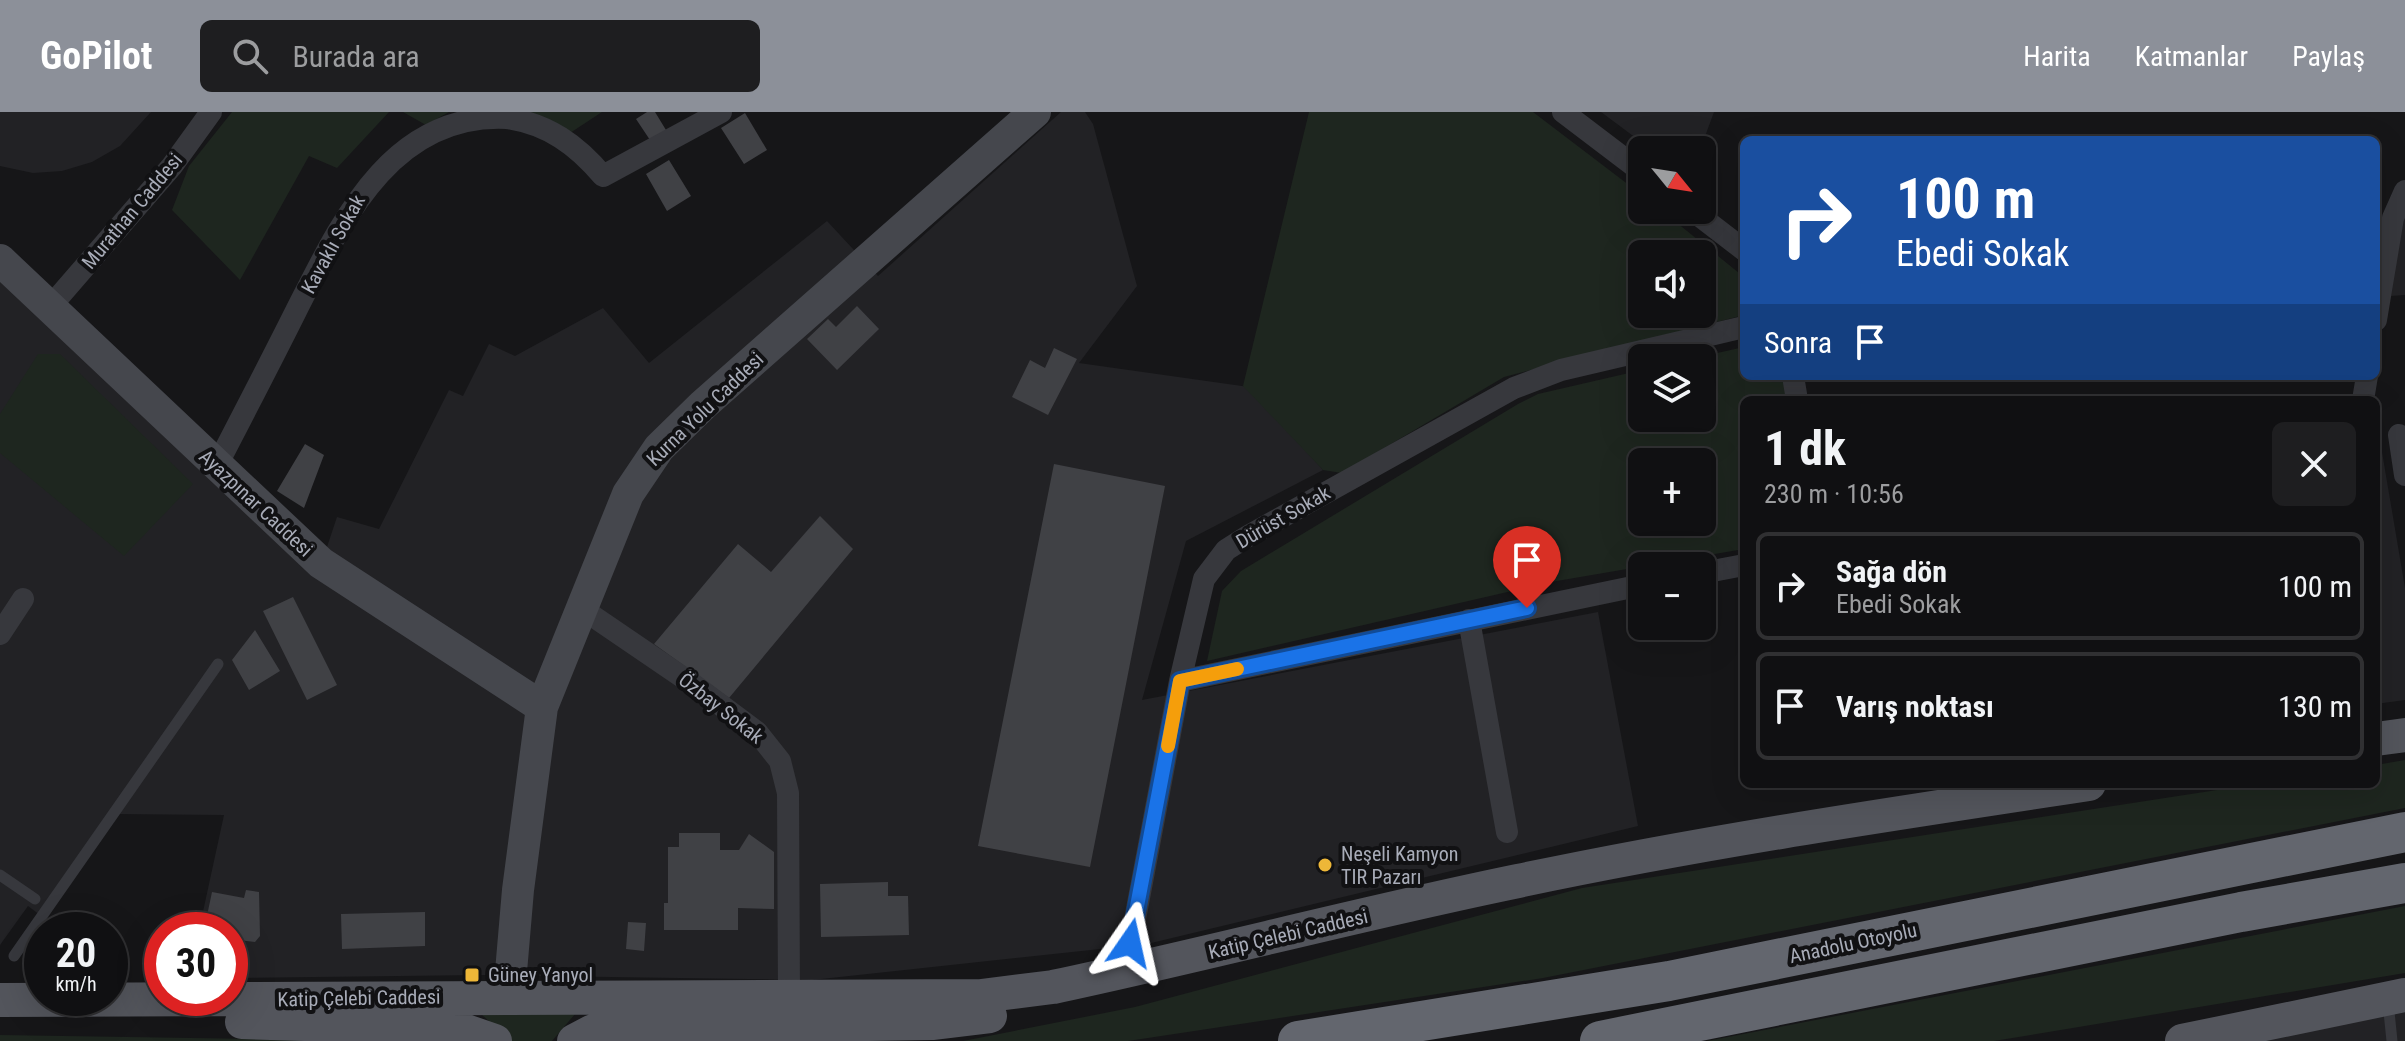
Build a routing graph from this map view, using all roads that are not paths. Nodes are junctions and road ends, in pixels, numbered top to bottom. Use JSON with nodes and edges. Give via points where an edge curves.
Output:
{"nodes":[{"id":1,"x":211,"y":112,"type":"edge"},
{"id":2,"x":721,"y":112,"type":"edge"},
{"id":3,"x":1035,"y":112,"type":"edge"},
{"id":4,"x":1563,"y":112,"type":"edge"},
{"id":5,"x":1628,"y":161,"type":"edge"},
{"id":6,"x":2405,"y":191,"type":"edge"},
{"id":7,"x":1710,"y":224,"type":"edge"},
{"id":8,"x":1740,"y":247,"type":"edge"},
{"id":9,"x":0,"y":260,"type":"edge"},
{"id":10,"x":2380,"y":296,"type":"edge"},
{"id":11,"x":50,"y":307,"type":"junction"},
{"id":12,"x":1740,"y":328,"type":"edge"},
{"id":13,"x":2402,"y":434,"type":"edge"},
{"id":14,"x":2380,"y":439,"type":"edge"},
{"id":15,"x":216,"y":467,"type":"junction"},
{"id":16,"x":2405,"y":475,"type":"edge"},
{"id":17,"x":1740,"y":566,"type":"edge"},
{"id":18,"x":1716,"y":570,"type":"edge"},
{"id":19,"x":1628,"y":588,"type":"edge"},
{"id":20,"x":23,"y":599,"type":"dead end"},
{"id":21,"x":581,"y":608,"type":"junction"},
{"id":22,"x":1469,"y":620,"type":"junction"},
{"id":23,"x":0,"y":634,"type":"edge"},
{"id":24,"x":218,"y":664,"type":"dead end"},
{"id":25,"x":1180,"y":681,"type":"junction"},
{"id":26,"x":542,"y":707,"type":"junction"},
{"id":27,"x":2405,"y":735,"type":"edge"},
{"id":28,"x":2380,"y":738,"type":"edge"},
{"id":29,"x":2063,"y":788,"type":"edge"},
{"id":30,"x":1507,"y":832,"type":"dead end"},
{"id":31,"x":2405,"y":832,"type":"edge"},
{"id":32,"x":0,"y":875,"type":"edge"},
{"id":33,"x":1517,"y":881,"type":"junction"},
{"id":34,"x":2405,"y":883,"type":"edge"},
{"id":35,"x":35,"y":899,"type":"dead end"},
{"id":36,"x":14,"y":956,"type":"dead end"},
{"id":37,"x":1125,"y":972,"type":"junction"},
{"id":38,"x":509,"y":995,"type":"junction"},
{"id":39,"x":789,"y":996,"type":"junction"},
{"id":40,"x":2396,"y":996,"type":"edge"},
{"id":41,"x":3,"y":1014,"type":"edge"},
{"id":42,"x":2223,"y":1038,"type":"edge"},
{"id":43,"x":495,"y":1041,"type":"edge"},
{"id":44,"x":574,"y":1041,"type":"edge"},
{"id":45,"x":1298,"y":1041,"type":"edge"},
{"id":46,"x":1600,"y":1041,"type":"edge"},
{"id":47,"x":2182,"y":1041,"type":"edge"},
{"id":48,"x":2392,"y":1041,"type":"edge"}],
"edges":[{"from":1,"to":11,"type":"street","name":"Murathan Caddesi","via":[[172,166]]},
{"from":2,"to":15,"type":"street","name":"Kavaklı Sokak","via":[[603,176],[581,150],[554,133],[492,116],[451,119],[399,151],[356,198]]},
{"from":3,"to":21,"type":"street","name":"Kurna Yolu Caddesi","via":[[659,448],[628,494]]},
{"from":4,"to":5,"type":"street"},
{"from":6,"to":10,"type":"street","via":[[2393,218]]},
{"from":7,"to":8,"type":"street"},
{"from":9,"to":11,"type":"street","name":"Ayazpınar Caddesi"},
{"from":11,"to":15,"type":"street","name":"Ayazpınar Caddesi"},
{"from":12,"to":25,"type":"street","name":"Dürüst Sokak","via":[[1561,370],[1514,388],[1248,536],[1220,556],[1204,579]]},
{"from":13,"to":14,"type":"street"},
{"from":13,"to":16,"type":"street"},
{"from":15,"to":26,"type":"street","name":"Ayazpınar Caddesi","via":[[321,563]]},
{"from":17,"to":18,"type":"street"},
{"from":19,"to":22,"type":"street"},
{"from":20,"to":23,"type":"street"},
{"from":21,"to":26,"type":"street","name":"Kurna Yolu Caddesi"},
{"from":21,"to":39,"type":"street","name":"Özbay Sokak","via":[[743,720],[780,761],[788,793]]},
{"from":22,"to":25,"type":"street"},
{"from":22,"to":30,"type":"street"},
{"from":24,"to":36,"type":"lane"},
{"from":25,"to":37,"type":"street","name":"Dürüst Sokak"},
{"from":26,"to":38,"type":"street","name":"Kurna Yolu Caddesi"},
{"from":27,"to":28,"type":"main road"},
{"from":29,"to":33,"type":"main road","name":"Katip Çelebi Caddesi","via":[[1782,831]]},
{"from":31,"to":45,"type":"highway","name":"Anadolu Otoyolu","via":[[1669,981]]},
{"from":32,"to":35,"type":"lane"},
{"from":33,"to":37,"type":"main road","name":"Katip Çelebi Caddesi"},
{"from":33,"to":44,"type":"main road","via":[[1198,975],[1052,1010],[932,1023],[616,1028]]},
{"from":34,"to":46,"type":"highway"},
{"from":37,"to":39,"type":"main road","name":"Katip Çelebi Caddesi","via":[[981,996]]},
{"from":38,"to":39,"type":"main road","name":"Katip Çelebi Caddesi"},
{"from":38,"to":41,"type":"main road","name":"Katip Çelebi Caddesi","via":[[192,1001]]},
{"from":40,"to":42,"type":"main road"},
{"from":40,"to":48,"type":"lane"},
{"from":41,"to":43,"type":"main road","via":[[433,1027]]},
{"from":42,"to":47,"type":"main road"}]}
